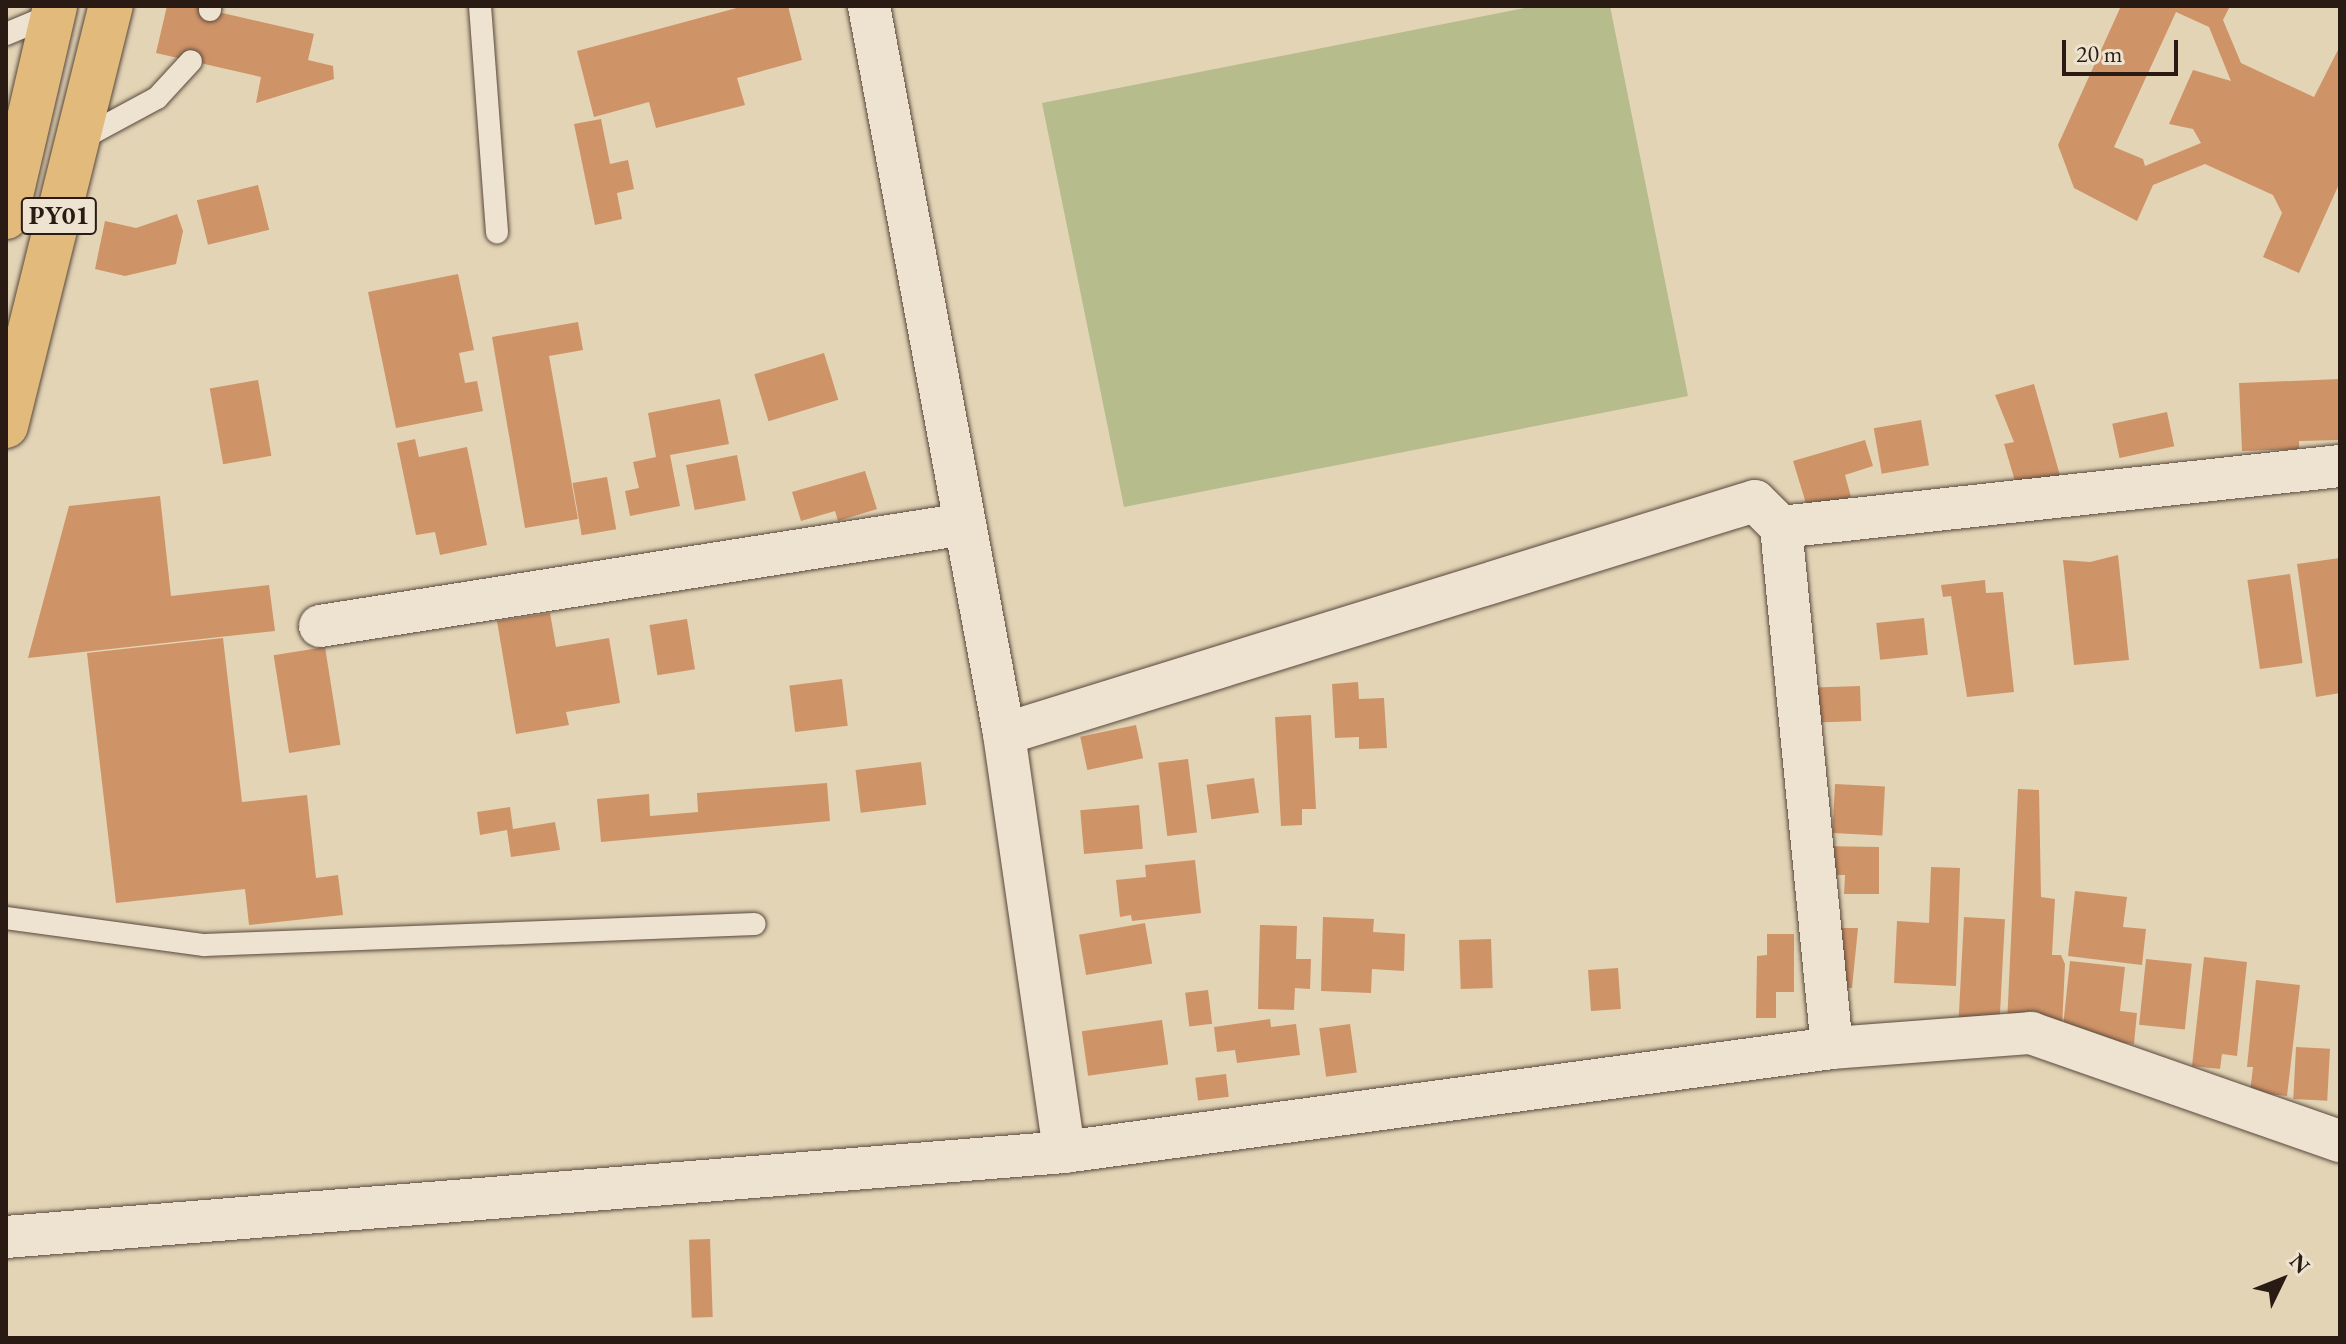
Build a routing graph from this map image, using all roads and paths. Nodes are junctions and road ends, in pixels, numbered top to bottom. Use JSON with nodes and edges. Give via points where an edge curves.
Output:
{"nodes":[{"id":1,"x":111,"y":6,"type":"edge"},
{"id":2,"x":480,"y":6,"type":"edge"},
{"id":3,"x":869,"y":6,"type":"edge"},
{"id":4,"x":55,"y":10,"type":"edge"},
{"id":5,"x":6,"y":34,"type":"edge"},
{"id":6,"x":191,"y":61,"type":"dead end"},
{"id":7,"x":78,"y":141,"type":"junction"},
{"id":8,"x":6,"y":217,"type":"edge"},
{"id":9,"x":497,"y":232,"type":"dead end"},
{"id":10,"x":6,"y":426,"type":"edge"},
{"id":11,"x":2340,"y":466,"type":"edge"},
{"id":12,"x":965,"y":524,"type":"junction"},
{"id":13,"x":1781,"y":527,"type":"junction"},
{"id":14,"x":320,"y":626,"type":"dead end"},
{"id":15,"x":1004,"y":734,"type":"junction"},
{"id":16,"x":6,"y":918,"type":"edge"},
{"id":17,"x":755,"y":924,"type":"dead end"},
{"id":18,"x":1832,"y":1048,"type":"junction"},
{"id":19,"x":2340,"y":1141,"type":"edge"},
{"id":20,"x":1064,"y":1152,"type":"junction"},
{"id":21,"x":6,"y":1237,"type":"edge"}],
"edges":[{"from":1,"to":7,"type":"highway","number":"PY01"},
{"from":2,"to":9,"type":"lane"},
{"from":3,"to":12,"type":"street"},
{"from":4,"to":5,"type":"lane"},
{"from":4,"to":8,"type":"highway","number":"PY01"},
{"from":6,"to":7,"type":"lane","via":[[157,98]]},
{"from":7,"to":10,"type":"highway","number":"PY01"},
{"from":11,"to":13,"type":"street"},
{"from":12,"to":14,"type":"street"},
{"from":12,"to":15,"type":"street"},
{"from":13,"to":15,"type":"street","via":[[1755,501]]},
{"from":13,"to":18,"type":"street"},
{"from":15,"to":20,"type":"street"},
{"from":16,"to":17,"type":"lane","via":[[204,945]]},
{"from":18,"to":19,"type":"street","via":[[2031,1033]]},
{"from":18,"to":20,"type":"street"},
{"from":20,"to":21,"type":"street"}]}
